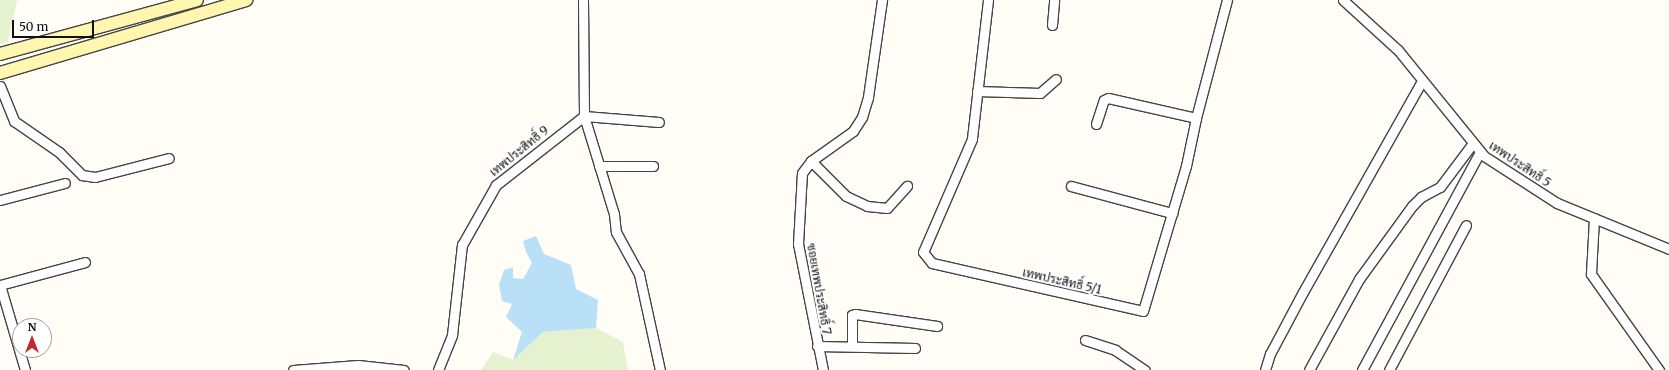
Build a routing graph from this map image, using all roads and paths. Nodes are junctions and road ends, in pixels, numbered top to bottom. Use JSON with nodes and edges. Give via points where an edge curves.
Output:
{"nodes":[{"id":1,"x":197,"y":0,"type":"edge"},
{"id":2,"x":246,"y":0,"type":"edge"},
{"id":3,"x":583,"y":0,"type":"edge"},
{"id":4,"x":882,"y":0,"type":"edge"},
{"id":5,"x":988,"y":0,"type":"edge"},
{"id":6,"x":1054,"y":0,"type":"edge"},
{"id":7,"x":1227,"y":0,"type":"edge"},
{"id":8,"x":1346,"y":1,"type":"edge"},
{"id":9,"x":1052,"y":25,"type":"dead end"},
{"id":10,"x":0,"y":54,"type":"edge"},
{"id":11,"x":0,"y":73,"type":"edge"},
{"id":12,"x":1056,"y":79,"type":"dead end"},
{"id":13,"x":1422,"y":81,"type":"junction"},
{"id":14,"x":0,"y":86,"type":"edge"},
{"id":15,"x":977,"y":91,"type":"junction"},
{"id":16,"x":584,"y":116,"type":"junction"},
{"id":17,"x":1196,"y":118,"type":"junction"},
{"id":18,"x":659,"y":122,"type":"dead end"},
{"id":19,"x":1096,"y":124,"type":"dead end"},
{"id":20,"x":1473,"y":143,"type":"junction"},
{"id":21,"x":1480,"y":152,"type":"junction"},
{"id":22,"x":168,"y":158,"type":"dead end"},
{"id":23,"x":811,"y":161,"type":"junction"},
{"id":24,"x":599,"y":166,"type":"junction"},
{"id":25,"x":652,"y":166,"type":"dead end"},
{"id":26,"x":65,"y":183,"type":"dead end"},
{"id":27,"x":907,"y":186,"type":"dead end"},
{"id":28,"x":1071,"y":186,"type":"dead end"},
{"id":29,"x":0,"y":200,"type":"edge"},
{"id":30,"x":1172,"y":213,"type":"junction"},
{"id":31,"x":1594,"y":218,"type":"junction"},
{"id":32,"x":1466,"y":225,"type":"dead end"},
{"id":33,"x":1669,"y":249,"type":"edge"},
{"id":34,"x":85,"y":262,"type":"dead end"},
{"id":35,"x":0,"y":285,"type":"edge"},
{"id":36,"x":937,"y":326,"type":"dead end"},
{"id":37,"x":1085,"y":340,"type":"dead end"},
{"id":38,"x":817,"y":346,"type":"junction"},
{"id":39,"x":852,"y":346,"type":"junction"},
{"id":40,"x":915,"y":348,"type":"dead end"},
{"id":41,"x":24,"y":370,"type":"edge"},
{"id":42,"x":293,"y":370,"type":"edge"},
{"id":43,"x":404,"y":370,"type":"edge"},
{"id":44,"x":438,"y":370,"type":"edge"},
{"id":45,"x":660,"y":370,"type":"edge"},
{"id":46,"x":823,"y":370,"type":"edge"},
{"id":47,"x":1145,"y":370,"type":"edge"},
{"id":48,"x":1265,"y":370,"type":"edge"},
{"id":49,"x":1309,"y":370,"type":"edge"},
{"id":50,"x":1362,"y":370,"type":"edge"},
{"id":51,"x":1390,"y":370,"type":"edge"},
{"id":52,"x":1659,"y":370,"type":"edge"}],
"edges":[{"from":1,"to":10,"type":"main road"},
{"from":2,"to":11,"type":"main road"},
{"from":3,"to":16,"type":"street"},
{"from":4,"to":23,"type":"street","name":"ซอยเทพประสิทธิ์ 7","via":[[868,97],[862,117],[853,131]]},
{"from":5,"to":15,"type":"street","name":"เทพประสิทธิ์ 5/1"},
{"from":6,"to":9,"type":"street"},
{"from":7,"to":17,"type":"street","name":"เทพประสิทธิ์ 5/1"},
{"from":8,"to":13,"type":"street","name":"เทพประสิทธิ์ 5","via":[[1398,50]]},
{"from":12,"to":15,"type":"street","via":[[1040,92]]},
{"from":13,"to":20,"type":"street","name":"เทพประสิทธิ์ 5"},
{"from":13,"to":48,"type":"street","via":[[1303,292],[1270,354]]},
{"from":14,"to":22,"type":"street","via":[[14,120],[59,152],[82,175],[95,177]]},
{"from":15,"to":30,"type":"street","name":"เทพประสิทธิ์ 5/1","via":[[972,139],[923,252],[932,263],[1143,311]]},
{"from":16,"to":18,"type":"street"},
{"from":16,"to":24,"type":"street"},
{"from":16,"to":44,"type":"street","name":"เทพประสิทธิ์ 9","via":[[496,185],[462,245],[452,335]]},
{"from":17,"to":19,"type":"street","via":[[1108,98],[1104,100]]},
{"from":17,"to":30,"type":"street","name":"เทพประสิทธิ์ 5/1","via":[[1186,166]]},
{"from":20,"to":21,"type":"street","name":"เทพประสิทธิ์ 5"},
{"from":20,"to":49,"type":"street","via":[[1440,187],[1421,197],[1412,206],[1359,279]]},
{"from":21,"to":31,"type":"street","name":"เทพประสิทธิ์ 5","via":[[1557,203]]},
{"from":21,"to":50,"type":"street"},
{"from":23,"to":27,"type":"street","via":[[846,196],[867,206],[887,208]]},
{"from":23,"to":38,"type":"street","name":"ซอยเทพประสิทธิ์ 7","via":[[802,173],[798,244]]},
{"from":24,"to":25,"type":"street"},
{"from":24,"to":45,"type":"street","via":[[614,214],[616,232],[639,274]]},
{"from":26,"to":29,"type":"street"},
{"from":28,"to":30,"type":"street"},
{"from":31,"to":33,"type":"street","name":"เทพประสิทธิ์ 5"},
{"from":31,"to":52,"type":"street","via":[[1590,274]]},
{"from":32,"to":51,"type":"street"},
{"from":34,"to":35,"type":"street"},
{"from":35,"to":41,"type":"street"},
{"from":36,"to":39,"type":"street","via":[[855,314],[852,315]]},
{"from":37,"to":47,"type":"street","via":[[1115,350]]},
{"from":38,"to":39,"type":"street"},
{"from":38,"to":46,"type":"street","name":"ซอยเทพประสิทธิ์ 7"},
{"from":39,"to":40,"type":"street"},
{"from":42,"to":43,"type":"street","via":[[358,364]]}]}
